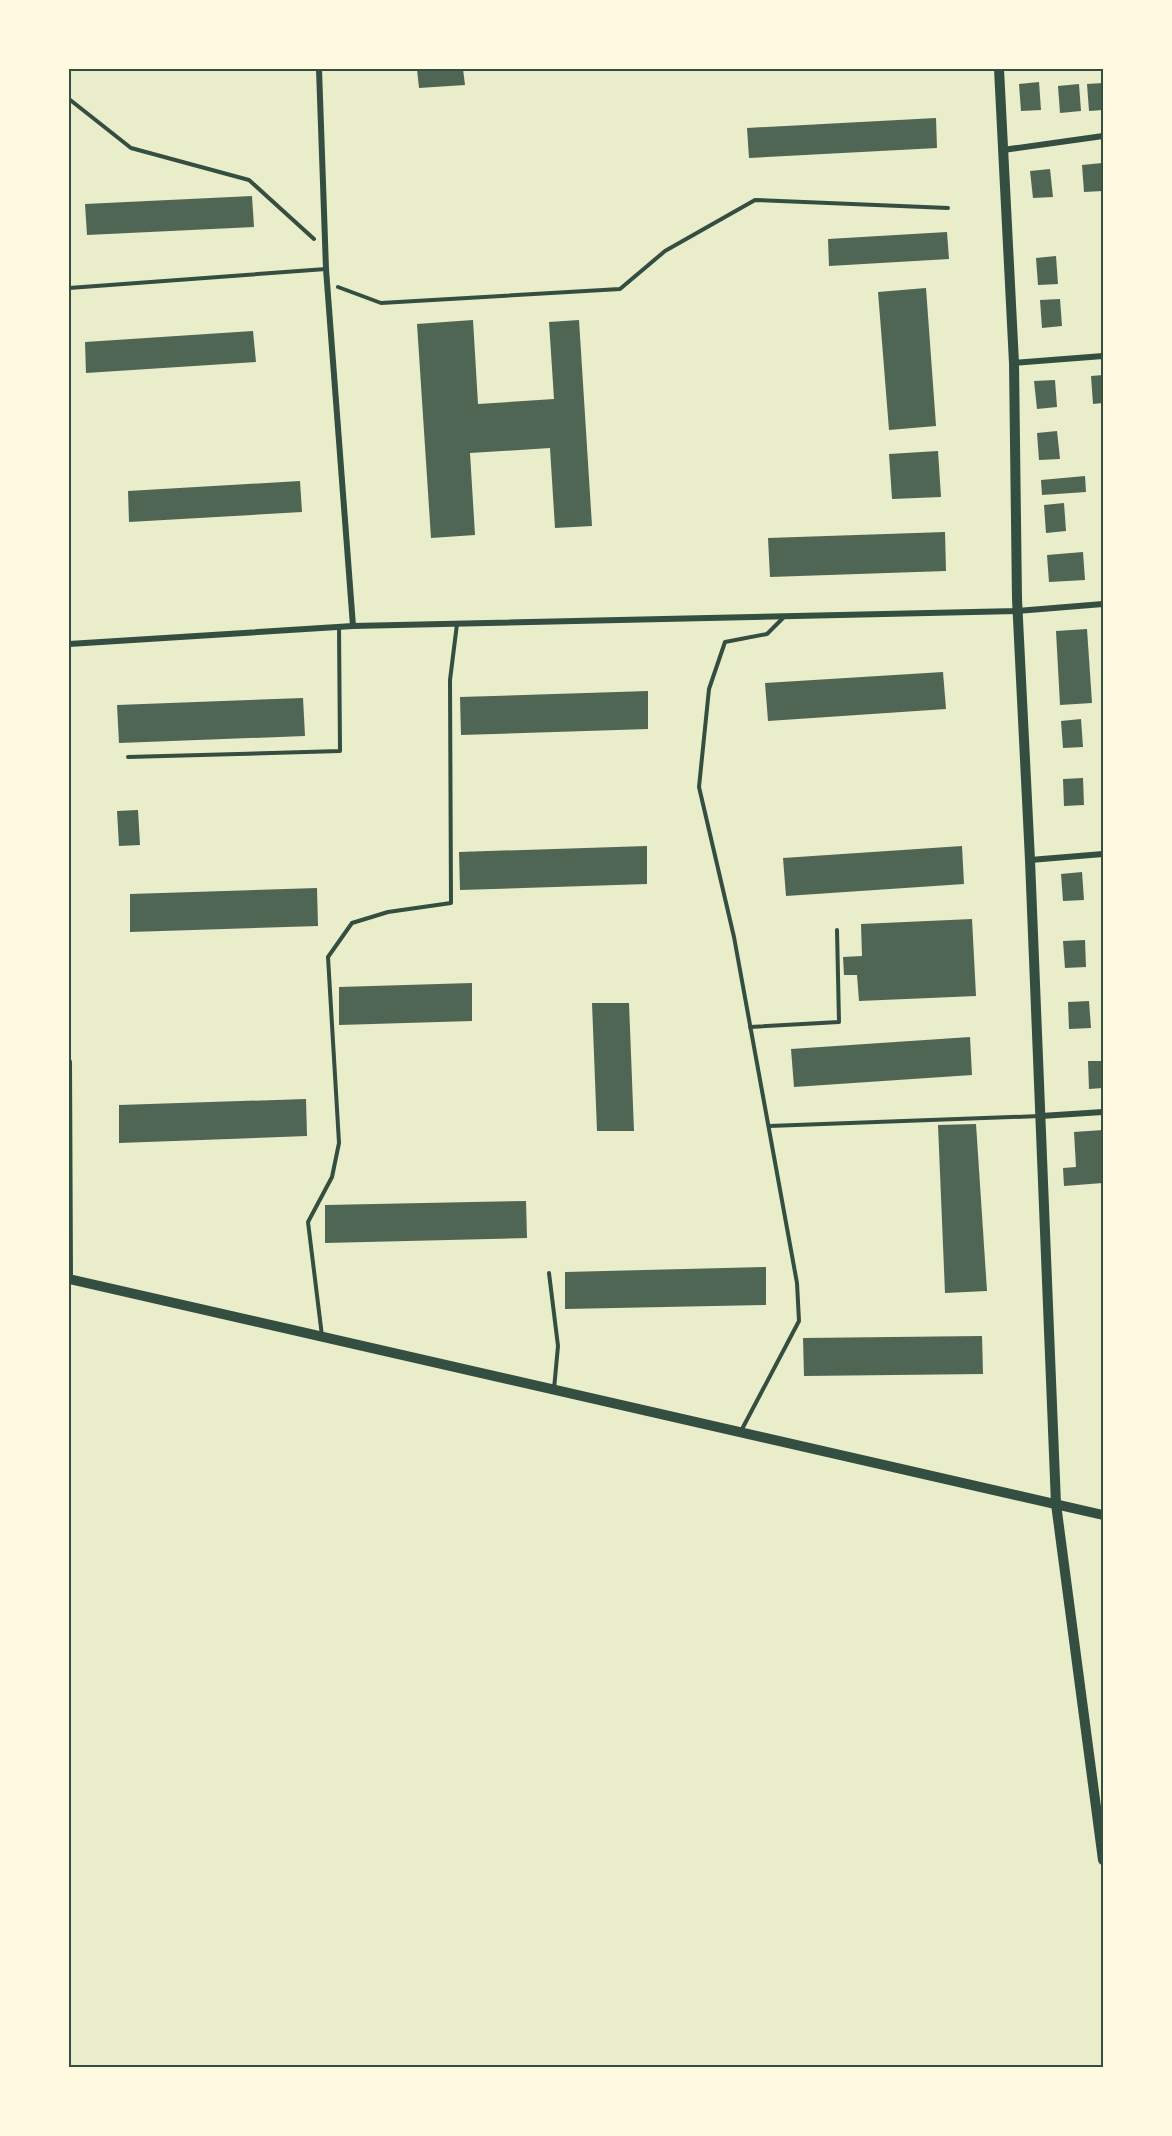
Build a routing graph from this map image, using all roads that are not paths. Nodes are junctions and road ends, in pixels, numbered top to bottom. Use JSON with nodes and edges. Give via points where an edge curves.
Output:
{"nodes":[{"id":1,"x":319,"y":69,"type":"edge"},
{"id":2,"x":999,"y":69,"type":"edge"},
{"id":3,"x":1103,"y":136,"type":"edge"},
{"id":4,"x":1003,"y":150,"type":"junction"},
{"id":5,"x":327,"y":269,"type":"junction"},
{"id":6,"x":69,"y":288,"type":"edge"},
{"id":7,"x":1103,"y":356,"type":"edge"},
{"id":8,"x":1014,"y":363,"type":"junction"},
{"id":9,"x":1103,"y":604,"type":"edge"},
{"id":10,"x":1017,"y":611,"type":"junction"},
{"id":11,"x":784,"y":617,"type":"junction"},
{"id":12,"x":457,"y":624,"type":"junction"},
{"id":13,"x":353,"y":626,"type":"junction"},
{"id":14,"x":339,"y":627,"type":"junction"},
{"id":15,"x":69,"y":644,"type":"edge"},
{"id":16,"x":128,"y":757,"type":"dead end"},
{"id":17,"x":1103,"y":854,"type":"edge"},
{"id":18,"x":1030,"y":860,"type":"junction"},
{"id":19,"x":837,"y":930,"type":"dead end"},
{"id":20,"x":750,"y":1027,"type":"junction"},
{"id":21,"x":69,"y":1062,"type":"edge"},
{"id":22,"x":1103,"y":1112,"type":"edge"},
{"id":23,"x":1041,"y":1116,"type":"junction"},
{"id":24,"x":769,"y":1126,"type":"junction"},
{"id":25,"x":549,"y":1273,"type":"dead end"},
{"id":26,"x":69,"y":1279,"type":"edge"},
{"id":27,"x":322,"y":1336,"type":"junction"},
{"id":28,"x":554,"y":1389,"type":"junction"},
{"id":29,"x":741,"y":1432,"type":"junction"},
{"id":30,"x":1056,"y":1504,"type":"junction"},
{"id":31,"x":1103,"y":1515,"type":"edge"},
{"id":32,"x":1103,"y":1860,"type":"edge"}],
"edges":[{"from":1,"to":5,"type":"street"},
{"from":2,"to":4,"type":"street"},
{"from":3,"to":4,"type":"street"},
{"from":4,"to":8,"type":"street"},
{"from":5,"to":6,"type":"lane"},
{"from":5,"to":13,"type":"street"},
{"from":7,"to":8,"type":"street"},
{"from":8,"to":10,"type":"street"},
{"from":9,"to":10,"type":"street"},
{"from":10,"to":11,"type":"street"},
{"from":10,"to":18,"type":"street"},
{"from":11,"to":12,"type":"street"},
{"from":11,"to":20,"type":"lane","via":[[767,634],[725,642],[709,689],[699,787],[734,937]]},
{"from":12,"to":13,"type":"street"},
{"from":12,"to":27,"type":"lane","via":[[450,680],[451,903],[388,912],[352,923],[328,957],[339,1143],[332,1177],[308,1222]]},
{"from":13,"to":14,"type":"street"},
{"from":14,"to":15,"type":"street"},
{"from":14,"to":16,"type":"lane","via":[[340,751]]},
{"from":17,"to":18,"type":"street"},
{"from":18,"to":23,"type":"street"},
{"from":19,"to":20,"type":"lane","via":[[839,1022]]},
{"from":20,"to":24,"type":"lane"},
{"from":21,"to":26,"type":"street"},
{"from":22,"to":23,"type":"street"},
{"from":23,"to":24,"type":"lane"},
{"from":23,"to":30,"type":"street"},
{"from":24,"to":29,"type":"lane","via":[[797,1283],[799,1321]]},
{"from":25,"to":28,"type":"lane","via":[[558,1346]]},
{"from":26,"to":27,"type":"street"},
{"from":27,"to":28,"type":"street"},
{"from":28,"to":29,"type":"street"},
{"from":29,"to":30,"type":"street"},
{"from":30,"to":31,"type":"street"},
{"from":30,"to":32,"type":"street"}]}
